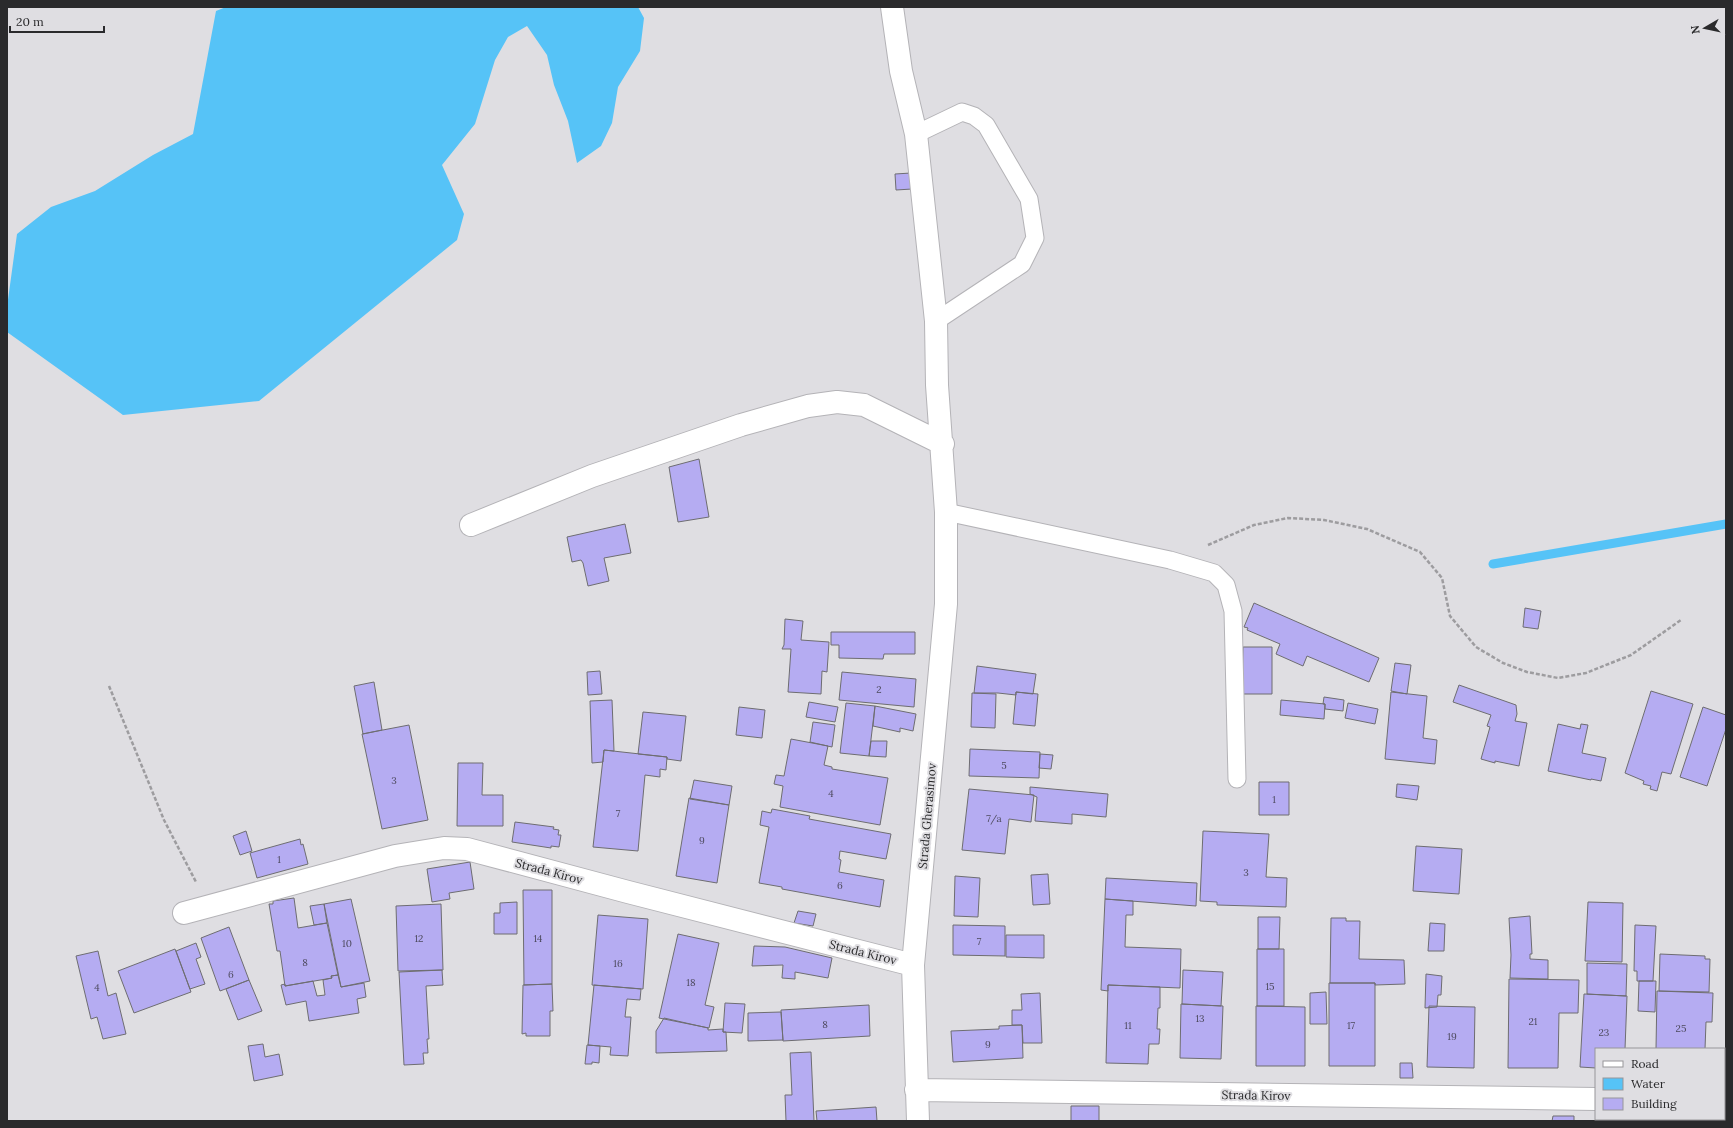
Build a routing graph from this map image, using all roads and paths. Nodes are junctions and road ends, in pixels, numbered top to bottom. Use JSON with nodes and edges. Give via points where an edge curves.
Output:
{"nodes":[{"id":1,"x":892,"y":7,"type":"edge"},
{"id":2,"x":916,"y":134,"type":"junction"},
{"id":3,"x":936,"y":321,"type":"junction"},
{"id":4,"x":943,"y":444,"type":"junction"},
{"id":5,"x":946,"y":512,"type":"junction"},
{"id":6,"x":471,"y":525,"type":"dead end"},
{"id":7,"x":1170,"y":560,"type":"junction"},
{"id":8,"x":1681,"y":620,"type":"dead end"},
{"id":9,"x":109,"y":686,"type":"dead end"},
{"id":10,"x":1237,"y":779,"type":"dead end"},
{"id":11,"x":217,"y":903,"type":"junction"},
{"id":12,"x":184,"y":913,"type":"dead end"},
{"id":13,"x":913,"y":965,"type":"junction"},
{"id":14,"x":916,"y":1090,"type":"junction"},
{"id":15,"x":1595,"y":1099,"type":"edge"},
{"id":16,"x":918,"y":1121,"type":"edge"}],
"edges":[{"from":1,"to":2,"type":"street","name":"Strada Gherasimov","via":[[901,71]]},
{"from":2,"to":3,"type":"street","name":"Strada Gherasimov"},
{"from":2,"to":3,"type":"lane","via":[[962,112],[974,116],[986,125],[1029,199],[1036,238],[1022,264]]},
{"from":3,"to":4,"type":"street","name":"Strada Gherasimov","via":[[937,385]]},
{"from":4,"to":5,"type":"street","name":"Strada Gherasimov"},
{"from":4,"to":6,"type":"street","via":[[864,405],[837,402],[808,406],[741,424],[592,476]]},
{"from":5,"to":7,"type":"lane"},
{"from":5,"to":13,"type":"street","name":"Strada Gherasimov","via":[[946,604]]},
{"from":7,"to":8,"type":"path","via":[[1254,525],[1288,518],[1324,520],[1368,529],[1420,552],[1442,578],[1450,616],[1476,647],[1503,663],[1527,672],[1558,678],[1586,673],[1631,655]]},
{"from":7,"to":10,"type":"lane","via":[[1214,573],[1226,584],[1233,611]]},
{"from":9,"to":11,"type":"path","via":[[164,820],[197,885]]},
{"from":11,"to":12,"type":"street","name":"Strada Kirov"},
{"from":11,"to":13,"type":"street","name":"Strada Kirov","via":[[395,856],[444,848],[467,849]]},
{"from":13,"to":14,"type":"street","name":"Strada Gherasimov"},
{"from":14,"to":15,"type":"street","name":"Strada Kirov"},
{"from":14,"to":16,"type":"street","name":"Strada Gherasimov"}]}
